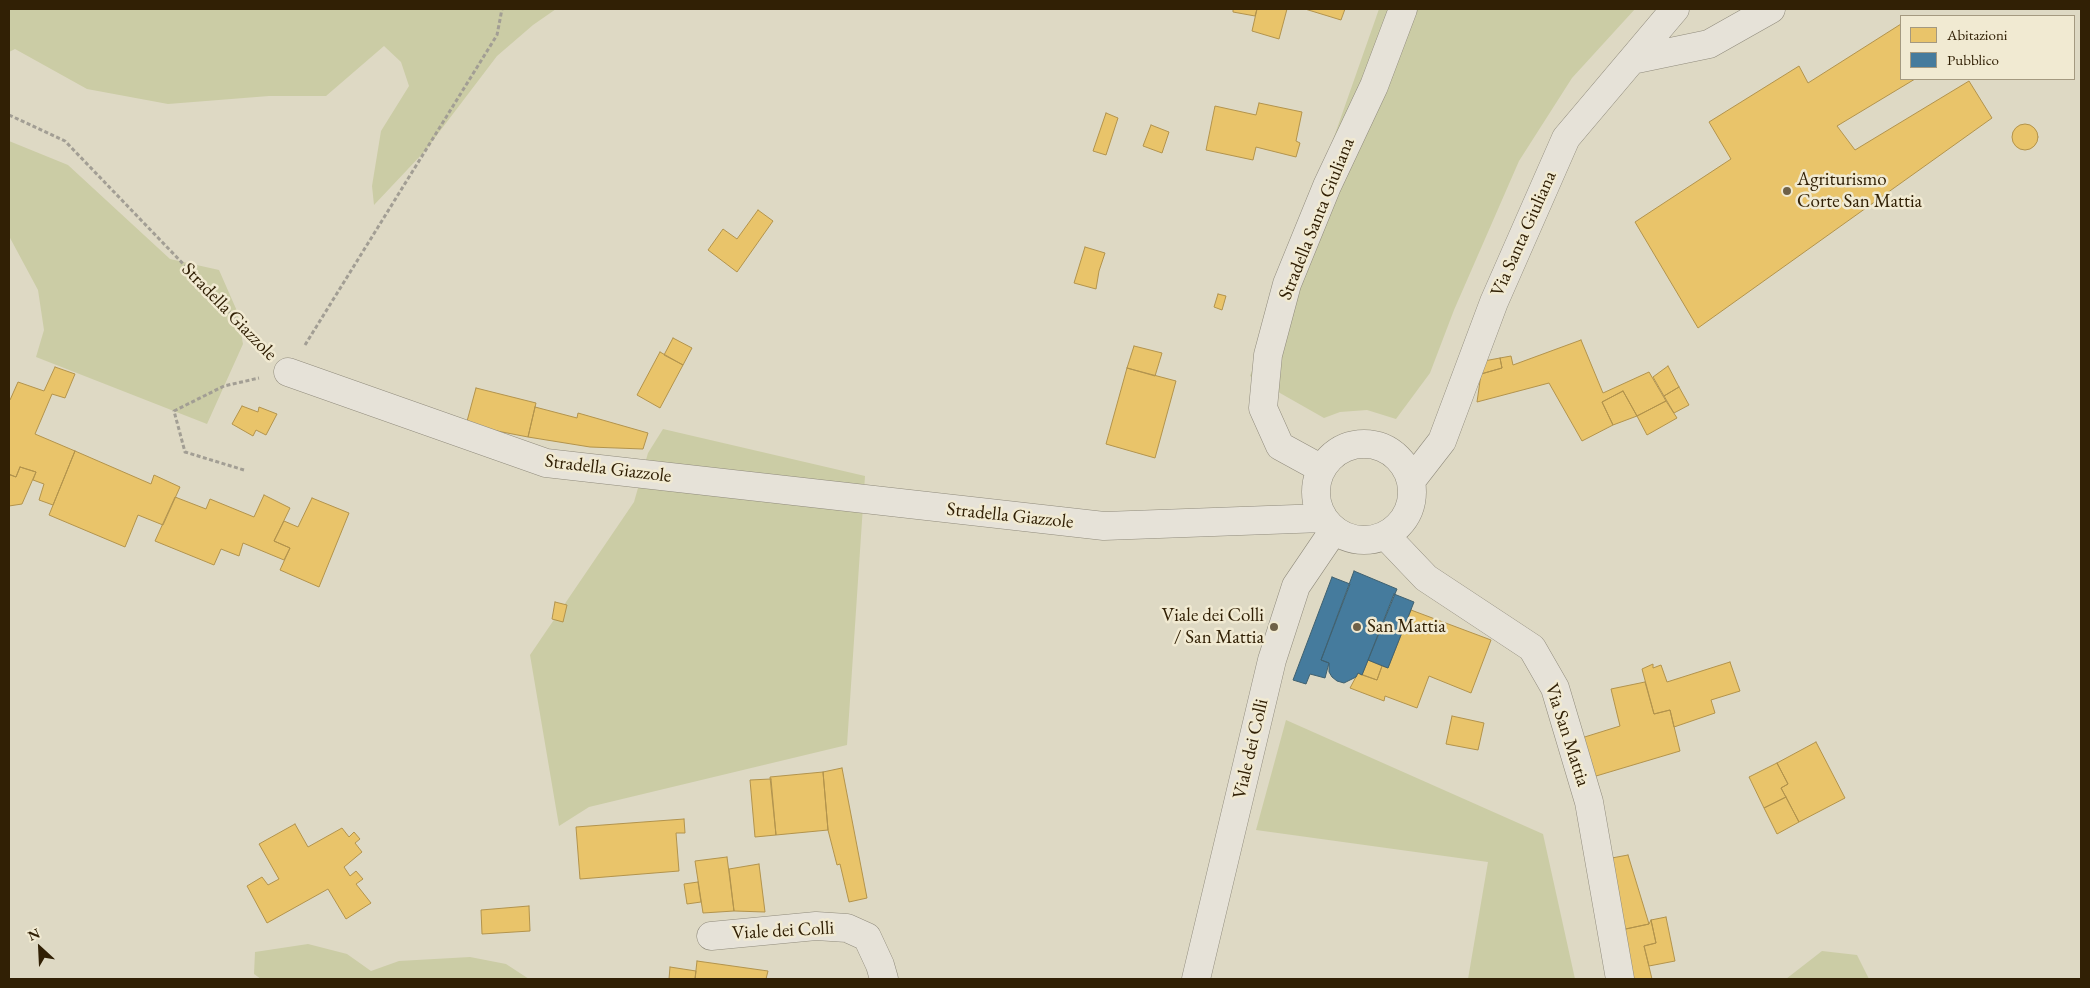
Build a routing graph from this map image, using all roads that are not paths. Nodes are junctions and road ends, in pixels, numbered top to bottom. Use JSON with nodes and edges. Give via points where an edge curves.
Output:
{"nodes":[{"id":1,"x":1403,"y":9,"type":"edge"},
{"id":2,"x":1675,"y":9,"type":"edge"},
{"id":3,"x":1771,"y":9,"type":"edge"},
{"id":4,"x":1632,"y":60,"type":"junction"},
{"id":5,"x":288,"y":372,"type":"road end"},
{"id":6,"x":1322,"y":469,"type":"junction"},
{"id":7,"x":1411,"y":481,"type":"junction"},
{"id":8,"x":1329,"y":524,"type":"junction"},
{"id":9,"x":1386,"y":536,"type":"junction"},
{"id":10,"x":711,"y":936,"type":"dead end"},
{"id":11,"x":884,"y":979,"type":"edge"},
{"id":12,"x":1196,"y":979,"type":"edge"},
{"id":13,"x":1620,"y":979,"type":"edge"}],
"edges":[{"from":1,"to":6,"type":"street","name":"Stradella Santa Giuliana","via":[[1374,86],[1327,186],[1287,284],[1268,355],[1263,408],[1280,446]]},
{"from":2,"to":4,"type":"street","name":"Via Santa Giuliana"},
{"from":3,"to":4,"type":"street","via":[[1709,44]]},
{"from":4,"to":7,"type":"street","name":"Via Santa Giuliana","via":[[1566,138],[1494,302],[1442,441]]},
{"from":5,"to":8,"type":"street","name":"Stradella Giazzole","via":[[546,463],[1104,526]]},
{"from":6,"to":7,"type":"street","via":[[1336,453],[1358,444],[1376,445],[1391,452],[1406,468]]},
{"from":6,"to":8,"type":"street","via":[[1316,485],[1317,503]]},
{"from":7,"to":9,"type":"street","via":[[1412,500],[1408,514]]},
{"from":8,"to":9,"type":"street","via":[[1351,539],[1370,540]]},
{"from":8,"to":12,"type":"street","name":"Viale dei Colli","via":[[1296,586],[1275,651]]},
{"from":9,"to":13,"type":"street","name":"Via San Mattia","via":[[1426,578],[1532,648],[1555,688],[1589,802]]},
{"from":10,"to":11,"type":"street","name":"Viale dei Colli","via":[[816,926],[847,928],[867,937]]}]}
